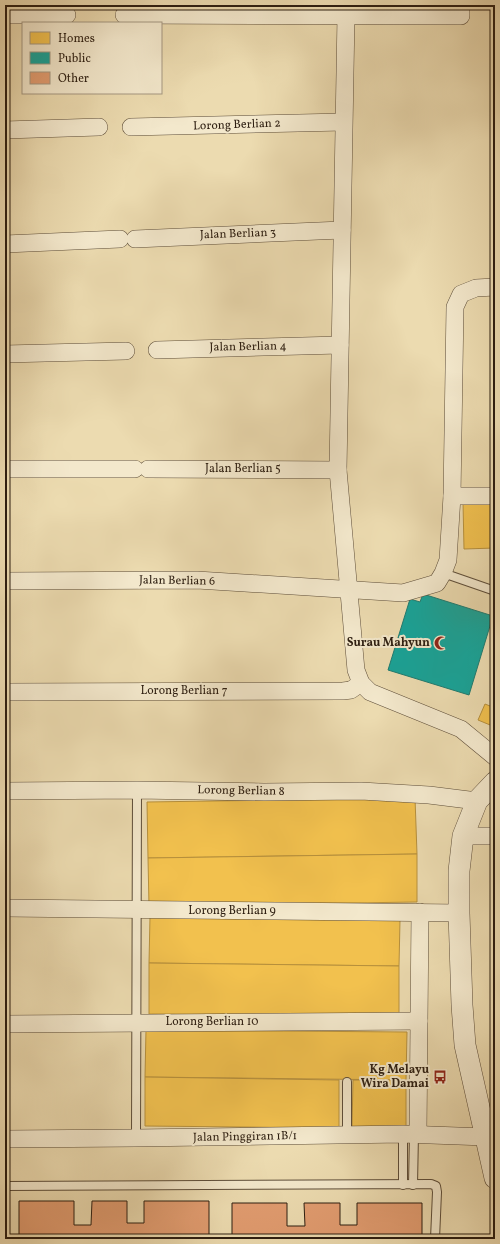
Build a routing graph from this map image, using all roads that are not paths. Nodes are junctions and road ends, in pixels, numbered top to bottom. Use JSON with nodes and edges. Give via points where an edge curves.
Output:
{"nodes":[{"id":1,"x":461,"y":10,"type":"edge"},
{"id":2,"x":5,"y":15,"type":"edge"},
{"id":3,"x":67,"y":15,"type":"dead end"},
{"id":4,"x":124,"y":15,"type":"dead end"},
{"id":5,"x":346,"y":16,"type":"junction"},
{"id":6,"x":343,"y":122,"type":"junction"},
{"id":7,"x":99,"y":127,"type":"dead end"},
{"id":8,"x":131,"y":127,"type":"dead end"},
{"id":9,"x":5,"y":130,"type":"edge"},
{"id":10,"x":342,"y":230,"type":"junction"},
{"id":11,"x":5,"y":244,"type":"edge"},
{"id":12,"x":495,"y":287,"type":"edge"},
{"id":13,"x":340,"y":345,"type":"junction"},
{"id":14,"x":157,"y":350,"type":"dead end"},
{"id":15,"x":126,"y":351,"type":"dead end"},
{"id":16,"x":5,"y":354,"type":"edge"},
{"id":17,"x":5,"y":469,"type":"edge"},
{"id":18,"x":338,"y":470,"type":"junction"},
{"id":19,"x":452,"y":496,"type":"junction"},
{"id":20,"x":495,"y":496,"type":"edge"},
{"id":21,"x":443,"y":573,"type":"junction"},
{"id":22,"x":5,"y":581,"type":"edge"},
{"id":23,"x":349,"y":589,"type":"junction"},
{"id":24,"x":495,"y":591,"type":"edge"},
{"id":25,"x":361,"y":683,"type":"junction"},
{"id":26,"x":5,"y":692,"type":"edge"},
{"id":27,"x":495,"y":756,"type":"edge"},
{"id":28,"x":495,"y":782,"type":"edge"},
{"id":29,"x":137,"y":790,"type":"junction"},
{"id":30,"x":5,"y":791,"type":"edge"},
{"id":31,"x":477,"y":801,"type":"junction"},
{"id":32,"x":462,"y":836,"type":"junction"},
{"id":33,"x":495,"y":836,"type":"edge"},
{"id":34,"x":5,"y":908,"type":"edge"},
{"id":35,"x":137,"y":910,"type":"junction"},
{"id":36,"x":420,"y":912,"type":"junction"},
{"id":37,"x":459,"y":913,"type":"junction"},
{"id":38,"x":419,"y":1021,"type":"junction"},
{"id":39,"x":137,"y":1023,"type":"junction"},
{"id":40,"x":5,"y":1024,"type":"edge"},
{"id":41,"x":347,"y":1082,"type":"dead end"},
{"id":42,"x":412,"y":1134,"type":"junction"},
{"id":43,"x":347,"y":1135,"type":"junction"},
{"id":44,"x":486,"y":1136,"type":"junction"},
{"id":45,"x":136,"y":1138,"type":"junction"},
{"id":46,"x":5,"y":1139,"type":"edge"},
{"id":47,"x":495,"y":1178,"type":"edge"},
{"id":48,"x":403,"y":1185,"type":"junction"},
{"id":49,"x":413,"y":1185,"type":"junction"},
{"id":50,"x":5,"y":1186,"type":"edge"},
{"id":51,"x":435,"y":1239,"type":"edge"}],
"edges":[{"from":1,"to":5,"type":"street"},
{"from":2,"to":3,"type":"street"},
{"from":4,"to":5,"type":"street"},
{"from":5,"to":6,"type":"street"},
{"from":6,"to":8,"type":"street","name":"Lorong Berlian 2"},
{"from":6,"to":10,"type":"street"},
{"from":7,"to":9,"type":"street"},
{"from":10,"to":11,"type":"street","name":"Jalan Berlian 3"},
{"from":10,"to":13,"type":"street"},
{"from":12,"to":19,"type":"street","via":[[476,288],[462,294],[455,307]]},
{"from":13,"to":14,"type":"street","name":"Jalan Berlian 4"},
{"from":13,"to":18,"type":"street"},
{"from":15,"to":16,"type":"street"},
{"from":17,"to":18,"type":"street","name":"Jalan Berlian 5"},
{"from":18,"to":23,"type":"street"},
{"from":19,"to":20,"type":"street"},
{"from":19,"to":21,"type":"street","via":[[448,560]]},
{"from":21,"to":23,"type":"street","name":"Jalan Berlian 6","via":[[437,583],[403,593]]},
{"from":21,"to":24,"type":"lane"},
{"from":22,"to":23,"type":"street","name":"Jalan Berlian 6","via":[[197,580]]},
{"from":23,"to":25,"type":"street","via":[[356,670]]},
{"from":25,"to":26,"type":"street","name":"Lorong Berlian 7","via":[[351,690],[343,691]]},
{"from":25,"to":27,"type":"street","via":[[370,692],[461,729]]},
{"from":28,"to":31,"type":"street"},
{"from":29,"to":30,"type":"street","name":"Lorong Berlian 8"},
{"from":29,"to":31,"type":"street","name":"Lorong Berlian 8","via":[[361,792],[429,795]]},
{"from":29,"to":35,"type":"lane"},
{"from":31,"to":32,"type":"street"},
{"from":32,"to":33,"type":"street"},
{"from":32,"to":37,"type":"street"},
{"from":34,"to":35,"type":"street","name":"Lorong Berlian 9"},
{"from":35,"to":36,"type":"street","name":"Lorong Berlian 9"},
{"from":35,"to":39,"type":"lane"},
{"from":36,"to":37,"type":"street","name":"Lorong Berlian 9"},
{"from":36,"to":38,"type":"street"},
{"from":37,"to":44,"type":"street","via":[[464,1045]]},
{"from":38,"to":39,"type":"street","name":"Lorong Berlian 10"},
{"from":38,"to":42,"type":"street"},
{"from":39,"to":40,"type":"street","name":"Lorong Berlian 10"},
{"from":39,"to":45,"type":"lane"},
{"from":41,"to":43,"type":"lane"},
{"from":42,"to":43,"type":"street","name":"Jalan Pinggiran 1B/1"},
{"from":42,"to":44,"type":"street","name":"Jalan Pinggiran 1B/1"},
{"from":42,"to":48,"type":"lane"},
{"from":42,"to":49,"type":"lane"},
{"from":43,"to":45,"type":"street","name":"Jalan Pinggiran 1B/1"},
{"from":44,"to":47,"type":"street"},
{"from":45,"to":46,"type":"street","name":"Jalan Pinggiran 1B/1"},
{"from":48,"to":49,"type":"lane"},
{"from":48,"to":50,"type":"lane"},
{"from":49,"to":51,"type":"lane","via":[[436,1186]]}]}
